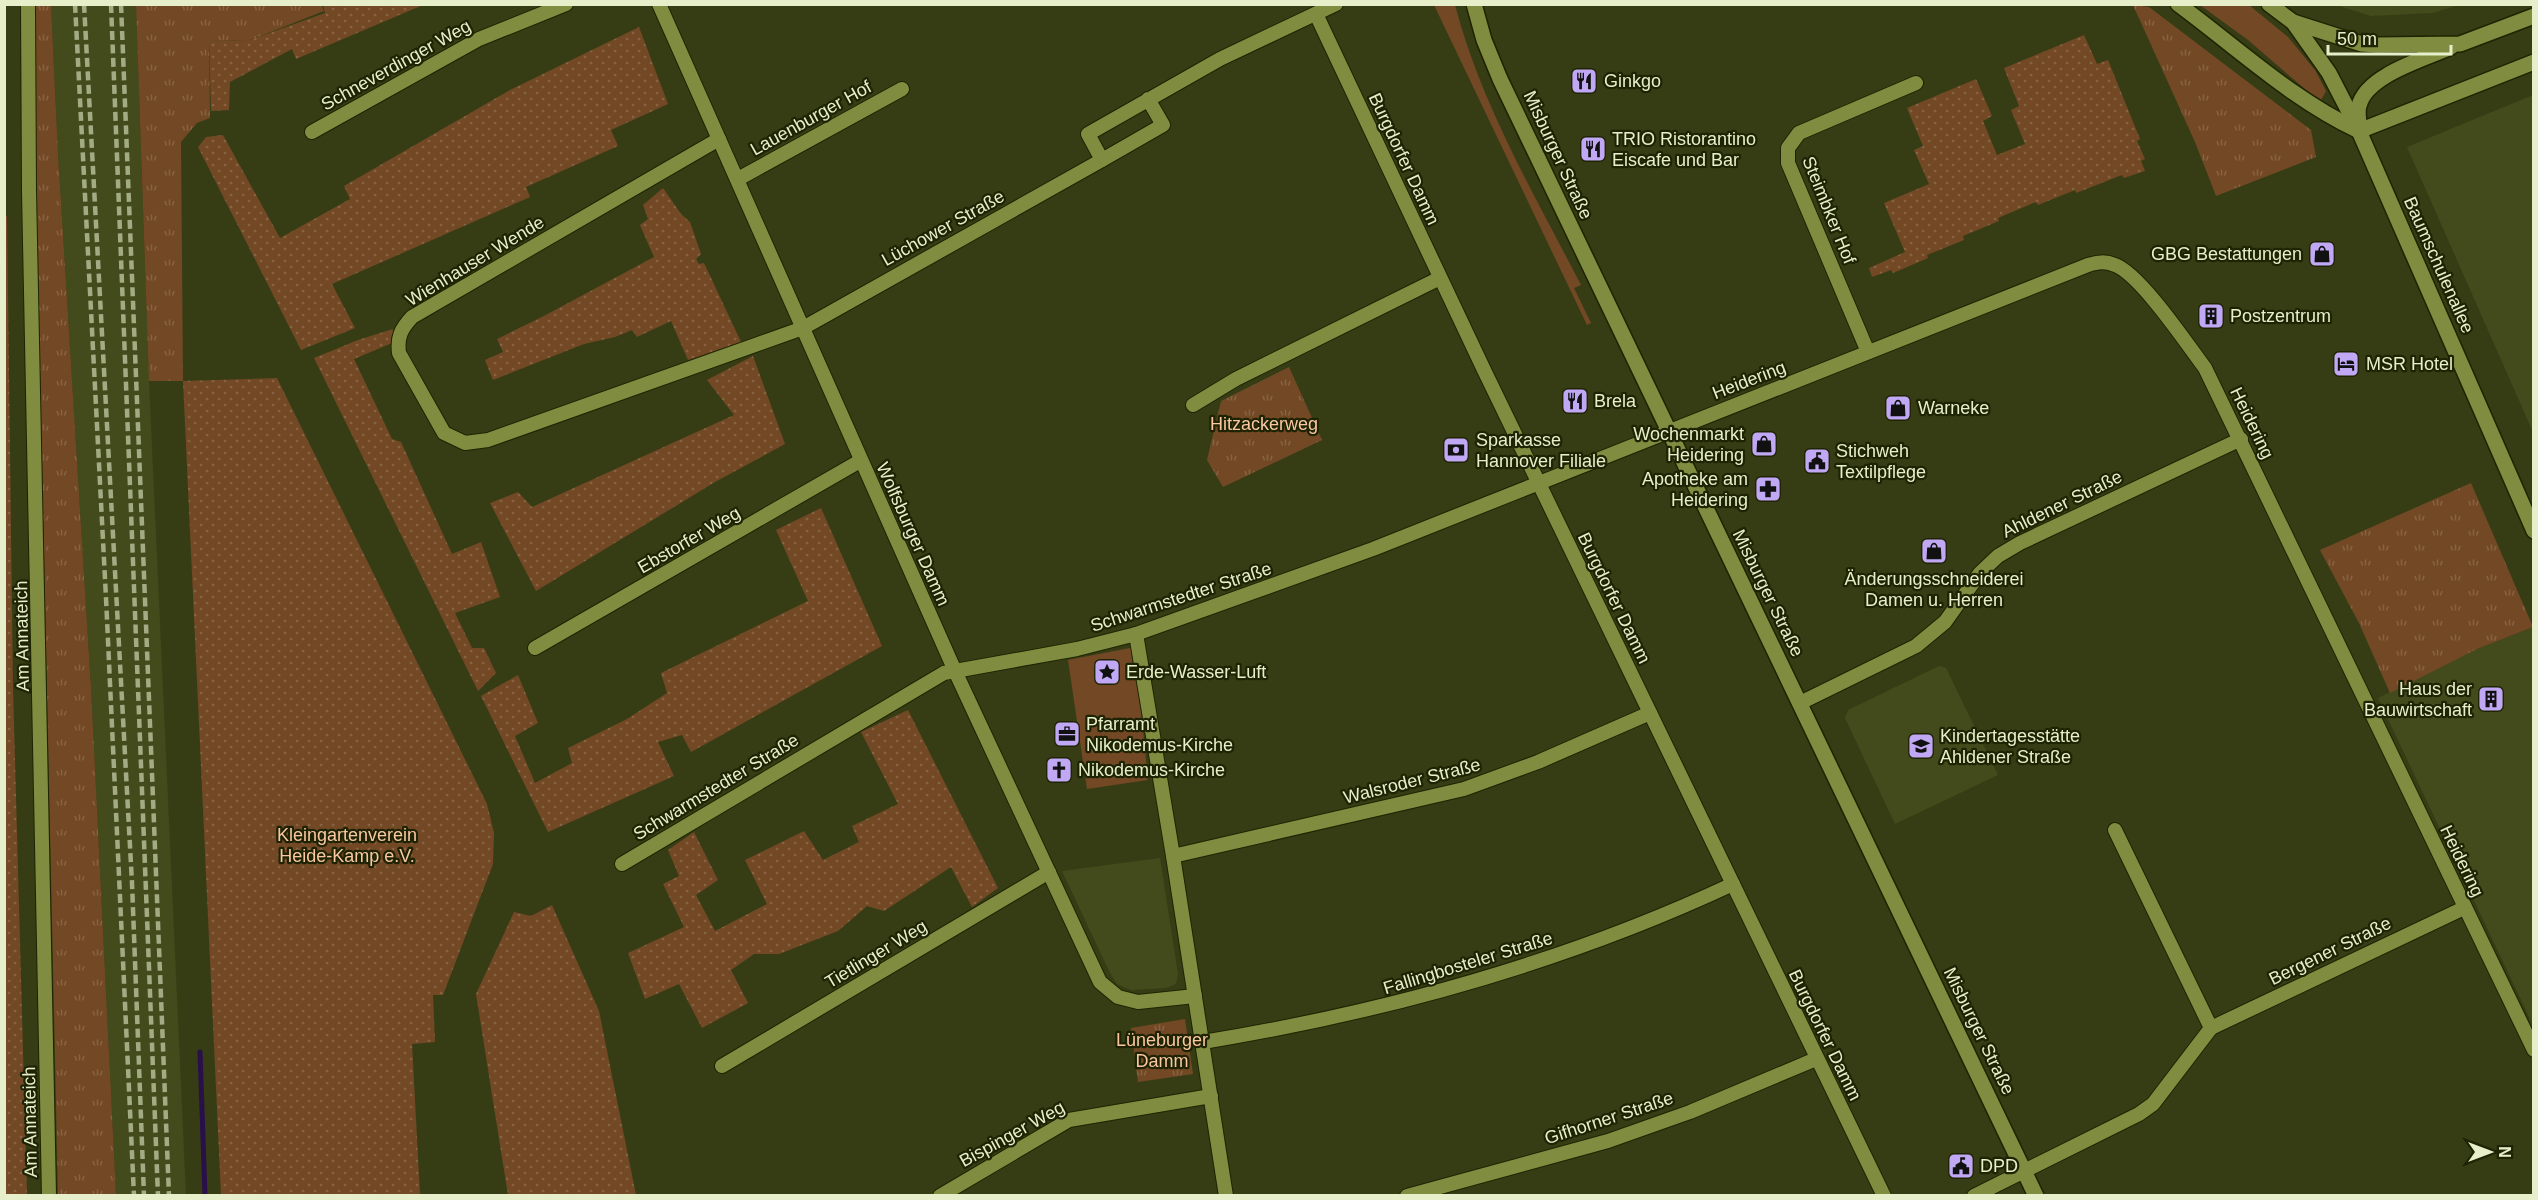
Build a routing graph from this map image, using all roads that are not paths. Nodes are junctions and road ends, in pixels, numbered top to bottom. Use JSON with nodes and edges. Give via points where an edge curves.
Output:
{"nodes":[{"id":1,"x":28,"y":4,"type":"edge"},
{"id":2,"x":566,"y":4,"type":"edge"},
{"id":3,"x":659,"y":4,"type":"edge"},
{"id":4,"x":1336,"y":4,"type":"edge"},
{"id":5,"x":1474,"y":4,"type":"edge"},
{"id":6,"x":2178,"y":4,"type":"edge"},
{"id":7,"x":2269,"y":4,"type":"edge"},
{"id":8,"x":1316,"y":14,"type":"junction"},
{"id":9,"x":2534,"y":16,"type":"edge"},
{"id":10,"x":2293,"y":22,"type":"junction"},
{"id":11,"x":2460,"y":44,"type":"junction"},
{"id":12,"x":2534,"y":62,"type":"edge"},
{"id":13,"x":1916,"y":83,"type":"dead end"},
{"id":14,"x":902,"y":89,"type":"dead end"},
{"id":15,"x":1148,"y":99,"type":"junction"},
{"id":16,"x":2359,"y":131,"type":"junction"},
{"id":17,"x":312,"y":132,"type":"dead end"},
{"id":18,"x":719,"y":139,"type":"junction"},
{"id":19,"x":1102,"y":160,"type":"junction"},
{"id":20,"x":738,"y":178,"type":"junction"},
{"id":21,"x":1440,"y":278,"type":"junction"},
{"id":22,"x":802,"y":328,"type":"junction"},
{"id":23,"x":1868,"y":352,"type":"junction"},
{"id":24,"x":1193,"y":405,"type":"dead end"},
{"id":25,"x":1668,"y":430,"type":"junction"},
{"id":26,"x":2241,"y":440,"type":"junction"},
{"id":27,"x":860,"y":461,"type":"junction"},
{"id":28,"x":1539,"y":483,"type":"junction"},
{"id":29,"x":2534,"y":531,"type":"edge"},
{"id":30,"x":1136,"y":634,"type":"junction"},
{"id":31,"x":535,"y":648,"type":"dead end"},
{"id":32,"x":955,"y":671,"type":"junction"},
{"id":33,"x":1800,"y":703,"type":"junction"},
{"id":34,"x":1650,"y":713,"type":"junction"},
{"id":35,"x":2115,"y":830,"type":"dead end"},
{"id":36,"x":1173,"y":856,"type":"junction"},
{"id":37,"x":622,"y":864,"type":"dead end"},
{"id":38,"x":1049,"y":872,"type":"junction"},
{"id":39,"x":1732,"y":884,"type":"junction"},
{"id":40,"x":2464,"y":908,"type":"junction"},
{"id":41,"x":1195,"y":996,"type":"junction"},
{"id":42,"x":2211,"y":1028,"type":"junction"},
{"id":43,"x":1203,"y":1042,"type":"junction"},
{"id":44,"x":2534,"y":1050,"type":"edge"},
{"id":45,"x":1816,"y":1059,"type":"junction"},
{"id":46,"x":722,"y":1066,"type":"dead end"},
{"id":47,"x":1211,"y":1096,"type":"junction"},
{"id":48,"x":2024,"y":1171,"type":"junction"},
{"id":49,"x":49,"y":1196,"type":"edge"},
{"id":50,"x":940,"y":1196,"type":"edge"},
{"id":51,"x":1226,"y":1196,"type":"edge"},
{"id":52,"x":1407,"y":1196,"type":"edge"},
{"id":53,"x":1884,"y":1196,"type":"edge"},
{"id":54,"x":1974,"y":1196,"type":"edge"},
{"id":55,"x":2036,"y":1196,"type":"edge"}],
"edges":[{"from":1,"to":49,"type":"street","name":"Am Annateich"},
{"from":2,"to":17,"type":"street","name":"Schneverdinger Weg","via":[[479,39]]},
{"from":3,"to":18,"type":"street","name":"Wolfsburger Damm"},
{"from":4,"to":8,"type":"street"},
{"from":5,"to":25,"type":"main road","name":"Misburger Straße","via":[[1492,63]]},
{"from":6,"to":16,"type":"main road","via":[[2290,92]]},
{"from":7,"to":10,"type":"main road"},
{"from":8,"to":15,"type":"street","via":[[1220,59]]},
{"from":8,"to":21,"type":"street","name":"Burgdorfer Damm"},
{"from":9,"to":11,"type":"main road"},
{"from":10,"to":11,"type":"main road","via":[[2362,44]]},
{"from":10,"to":16,"type":"main road","name":"Baumschulenallee","via":[[2329,73]]},
{"from":11,"to":16,"type":"main road","via":[[2393,72],[2375,84],[2358,107]]},
{"from":12,"to":16,"type":"main road"},
{"from":13,"to":23,"type":"street","name":"Steimbker Hof","via":[[1799,133],[1788,148],[1788,164]]},
{"from":14,"to":20,"type":"street","name":"Lauenburger Hof"},
{"from":15,"to":19,"type":"street","via":[[1088,134]]},
{"from":15,"to":19,"type":"street","name":"Lüchower Straße","via":[[1163,125]]},
{"from":16,"to":29,"type":"main road","name":"Baumschulenallee"},
{"from":18,"to":20,"type":"street","name":"Wolfsburger Damm"},
{"from":18,"to":22,"type":"street","name":"Wienhauser Wende","via":[[412,317],[402,328],[398,342],[402,360],[444,433],[465,444]]},
{"from":19,"to":22,"type":"street","name":"Lüchower Straße"},
{"from":20,"to":22,"type":"street","name":"Wolfsburger Damm"},
{"from":21,"to":24,"type":"street","via":[[1236,379]]},
{"from":21,"to":28,"type":"street","name":"Burgdorfer Damm"},
{"from":22,"to":27,"type":"street","name":"Wolfsburger Damm"},
{"from":23,"to":25,"type":"street","name":"Heidering"},
{"from":23,"to":26,"type":"street","name":"Heidering","via":[[2102,261],[2127,271],[2164,315],[2205,368]]},
{"from":25,"to":28,"type":"street","name":"Schwarmstedter Straße"},
{"from":25,"to":33,"type":"main road","name":"Misburger Straße"},
{"from":26,"to":33,"type":"street","name":"Ahldener Straße","via":[[1998,556],[1980,573],[1945,622],[1916,646]]},
{"from":26,"to":40,"type":"street","name":"Heidering"},
{"from":27,"to":31,"type":"street","name":"Ebstorfer Weg"},
{"from":27,"to":32,"type":"street","name":"Wolfsburger Damm"},
{"from":28,"to":30,"type":"street","name":"Schwarmstedter Straße","via":[[1373,549]]},
{"from":28,"to":34,"type":"street","name":"Burgdorfer Damm"},
{"from":30,"to":32,"type":"street","name":"Schwarmstedter Straße"},
{"from":30,"to":36,"type":"street"},
{"from":32,"to":37,"type":"street","name":"Schwarmstedter Straße","via":[[944,673]]},
{"from":32,"to":38,"type":"street","name":"Wolfsburger Damm"},
{"from":33,"to":48,"type":"main road","name":"Misburger Straße"},
{"from":34,"to":36,"type":"street","name":"Walsroder Straße","via":[[1464,789]]},
{"from":34,"to":39,"type":"street","name":"Burgdorfer Damm"},
{"from":35,"to":42,"type":"street"},
{"from":36,"to":41,"type":"street"},
{"from":38,"to":41,"type":"street","name":"Wolfsburger Damm","via":[[1100,982],[1118,997],[1138,1002]]},
{"from":38,"to":46,"type":"street","name":"Tietlinger Weg"},
{"from":39,"to":43,"type":"street","name":"Fallingbosteler Straße","via":[[1669,914],[1471,983],[1296,1027]]},
{"from":39,"to":45,"type":"street","name":"Burgdorfer Damm"},
{"from":40,"to":42,"type":"street","name":"Bergener Straße"},
{"from":40,"to":44,"type":"street","name":"Heidering"},
{"from":41,"to":43,"type":"street"},
{"from":42,"to":48,"type":"street","name":"Bergener Straße","via":[[2153,1104]]},
{"from":43,"to":47,"type":"street"},
{"from":45,"to":52,"type":"street","name":"Gifhorner Straße","via":[[1690,1112],[1608,1141]]},
{"from":45,"to":53,"type":"street","name":"Burgdorfer Damm"},
{"from":47,"to":50,"type":"street","name":"Bispinger Weg","via":[[1069,1120]]},
{"from":47,"to":51,"type":"street"},
{"from":48,"to":54,"type":"street","name":"Bergener Straße"},
{"from":48,"to":55,"type":"main road","name":"Misburger Straße"}]}
